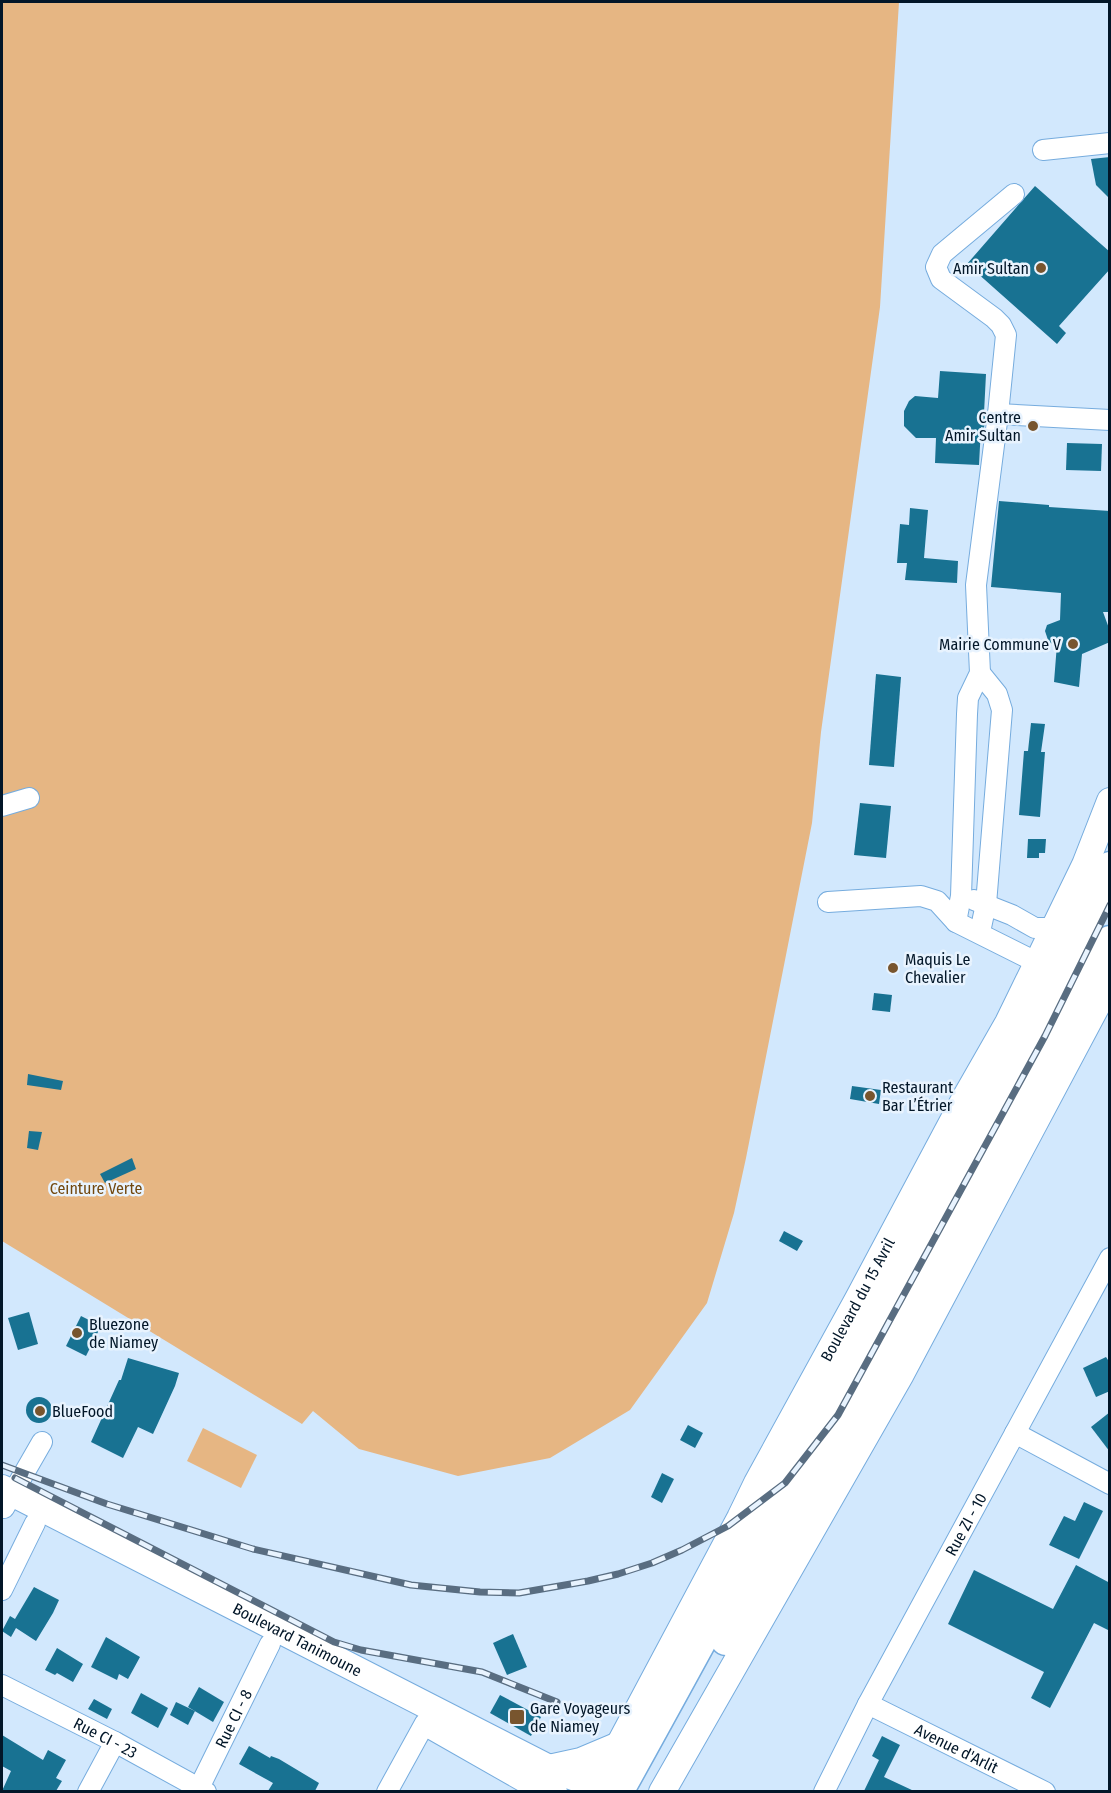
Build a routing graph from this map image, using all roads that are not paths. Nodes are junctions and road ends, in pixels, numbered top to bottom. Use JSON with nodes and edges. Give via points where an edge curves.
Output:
{"nodes":[{"id":1,"x":1110,"y":143,"type":"edge"},
{"id":2,"x":1042,"y":150,"type":"dead end"},
{"id":3,"x":1014,"y":194,"type":"dead end"},
{"id":4,"x":998,"y":414,"type":"junction"},
{"id":5,"x":1110,"y":420,"type":"edge"},
{"id":6,"x":981,"y":673,"type":"junction"},
{"id":7,"x":29,"y":798,"type":"dead end"},
{"id":8,"x":1110,"y":801,"type":"edge"},
{"id":9,"x":2,"y":806,"type":"edge"},
{"id":10,"x":1110,"y":867,"type":"edge"},
{"id":11,"x":961,"y":896,"type":"junction"},
{"id":12,"x":937,"y":901,"type":"junction"},
{"id":13,"x":828,"y":902,"type":"dead end"},
{"id":14,"x":986,"y":904,"type":"junction"},
{"id":15,"x":956,"y":922,"type":"junction"},
{"id":16,"x":1055,"y":928,"type":"junction"},
{"id":17,"x":980,"y":932,"type":"junction"},
{"id":18,"x":1110,"y":941,"type":"edge"},
{"id":19,"x":1038,"y":963,"type":"junction"},
{"id":20,"x":1110,"y":981,"type":"edge"},
{"id":21,"x":1110,"y":1257,"type":"edge"},
{"id":22,"x":1015,"y":1433,"type":"junction"},
{"id":23,"x":42,"y":1442,"type":"dead end"},
{"id":24,"x":1110,"y":1484,"type":"edge"},
{"id":25,"x":5,"y":1499,"type":"edge"},
{"id":26,"x":35,"y":1523,"type":"junction"},
{"id":27,"x":2,"y":1590,"type":"edge"},
{"id":28,"x":270,"y":1644,"type":"junction"},
{"id":29,"x":2,"y":1685,"type":"edge"},
{"id":30,"x":868,"y":1704,"type":"junction"},
{"id":31,"x":425,"y":1723,"type":"junction"},
{"id":32,"x":115,"y":1742,"type":"junction"},
{"id":33,"x":618,"y":1745,"type":"junction"},
{"id":34,"x":517,"y":1763,"type":"junction"},
{"id":35,"x":545,"y":1784,"type":"edge"},
{"id":36,"x":601,"y":1789,"type":"edge"},
{"id":37,"x":201,"y":1790,"type":"edge"},
{"id":38,"x":88,"y":1791,"type":"edge"},
{"id":39,"x":387,"y":1791,"type":"edge"},
{"id":40,"x":641,"y":1791,"type":"edge"},
{"id":41,"x":662,"y":1791,"type":"edge"},
{"id":42,"x":824,"y":1791,"type":"edge"},
{"id":43,"x":1045,"y":1791,"type":"edge"}],
"edges":[{"from":1,"to":2,"type":"street"},
{"from":3,"to":4,"type":"street","via":[[942,254],[936,267],[941,279],[994,318],[1006,335]]},
{"from":4,"to":5,"type":"street"},
{"from":4,"to":6,"type":"street","via":[[976,585]]},
{"from":6,"to":11,"type":"street","via":[[968,699],[966,714]]},
{"from":6,"to":14,"type":"street","via":[[997,694],[1002,710]]},
{"from":7,"to":9,"type":"street"},
{"from":8,"to":16,"type":"main road","name":"Boulevard du 15 Avril"},
{"from":10,"to":36,"type":"highway","name":"Boulevard du 15 Avril","via":[[1039,1015],[739,1574]]},
{"from":11,"to":12,"type":"street"},
{"from":11,"to":14,"type":"street"},
{"from":11,"to":15,"type":"street"},
{"from":12,"to":13,"type":"street","via":[[921,896]]},
{"from":12,"to":15,"type":"street"},
{"from":14,"to":16,"type":"street","via":[[1035,928]]},
{"from":14,"to":17,"type":"street"},
{"from":15,"to":17,"type":"street"},
{"from":16,"to":19,"type":"main road","name":"Boulevard du 15 Avril"},
{"from":17,"to":19,"type":"street"},
{"from":18,"to":40,"type":"highway","via":[[882,1368]]},
{"from":19,"to":33,"type":"main road","name":"Boulevard du 15 Avril"},
{"from":20,"to":41,"type":"main road","via":[[895,1384]]},
{"from":21,"to":22,"type":"street","name":"Rue ZI - 10"},
{"from":22,"to":24,"type":"street"},
{"from":22,"to":30,"type":"street","name":"Rue ZI - 10"},
{"from":23,"to":25,"type":"street"},
{"from":25,"to":26,"type":"main road","name":"Boulevard Tanimoune"},
{"from":25,"to":34,"type":"main road","name":"Boulevard Tanimoune"},
{"from":26,"to":27,"type":"street"},
{"from":26,"to":28,"type":"main road","name":"Boulevard Tanimoune"},
{"from":28,"to":31,"type":"main road","name":"Boulevard Tanimoune"},
{"from":28,"to":37,"type":"street","name":"Rue CI - 8"},
{"from":29,"to":32,"type":"street","name":"Rue CI - 23"},
{"from":30,"to":42,"type":"street","name":"Rue ZI - 10"},
{"from":30,"to":43,"type":"street","name":"Avenue d'Arlit"},
{"from":31,"to":34,"type":"main road","name":"Boulevard Tanimoune"},
{"from":31,"to":39,"type":"street"},
{"from":32,"to":37,"type":"street","name":"Rue CI - 23"},
{"from":32,"to":38,"type":"street"},
{"from":33,"to":35,"type":"main road","via":[[581,1761]]},
{"from":33,"to":36,"type":"main road","name":"Boulevard du 15 Avril"},
{"from":34,"to":35,"type":"main road","name":"Boulevard Tanimoune"},
{"from":35,"to":36,"type":"main road","name":"Boulevard Tanimoune"}]}
